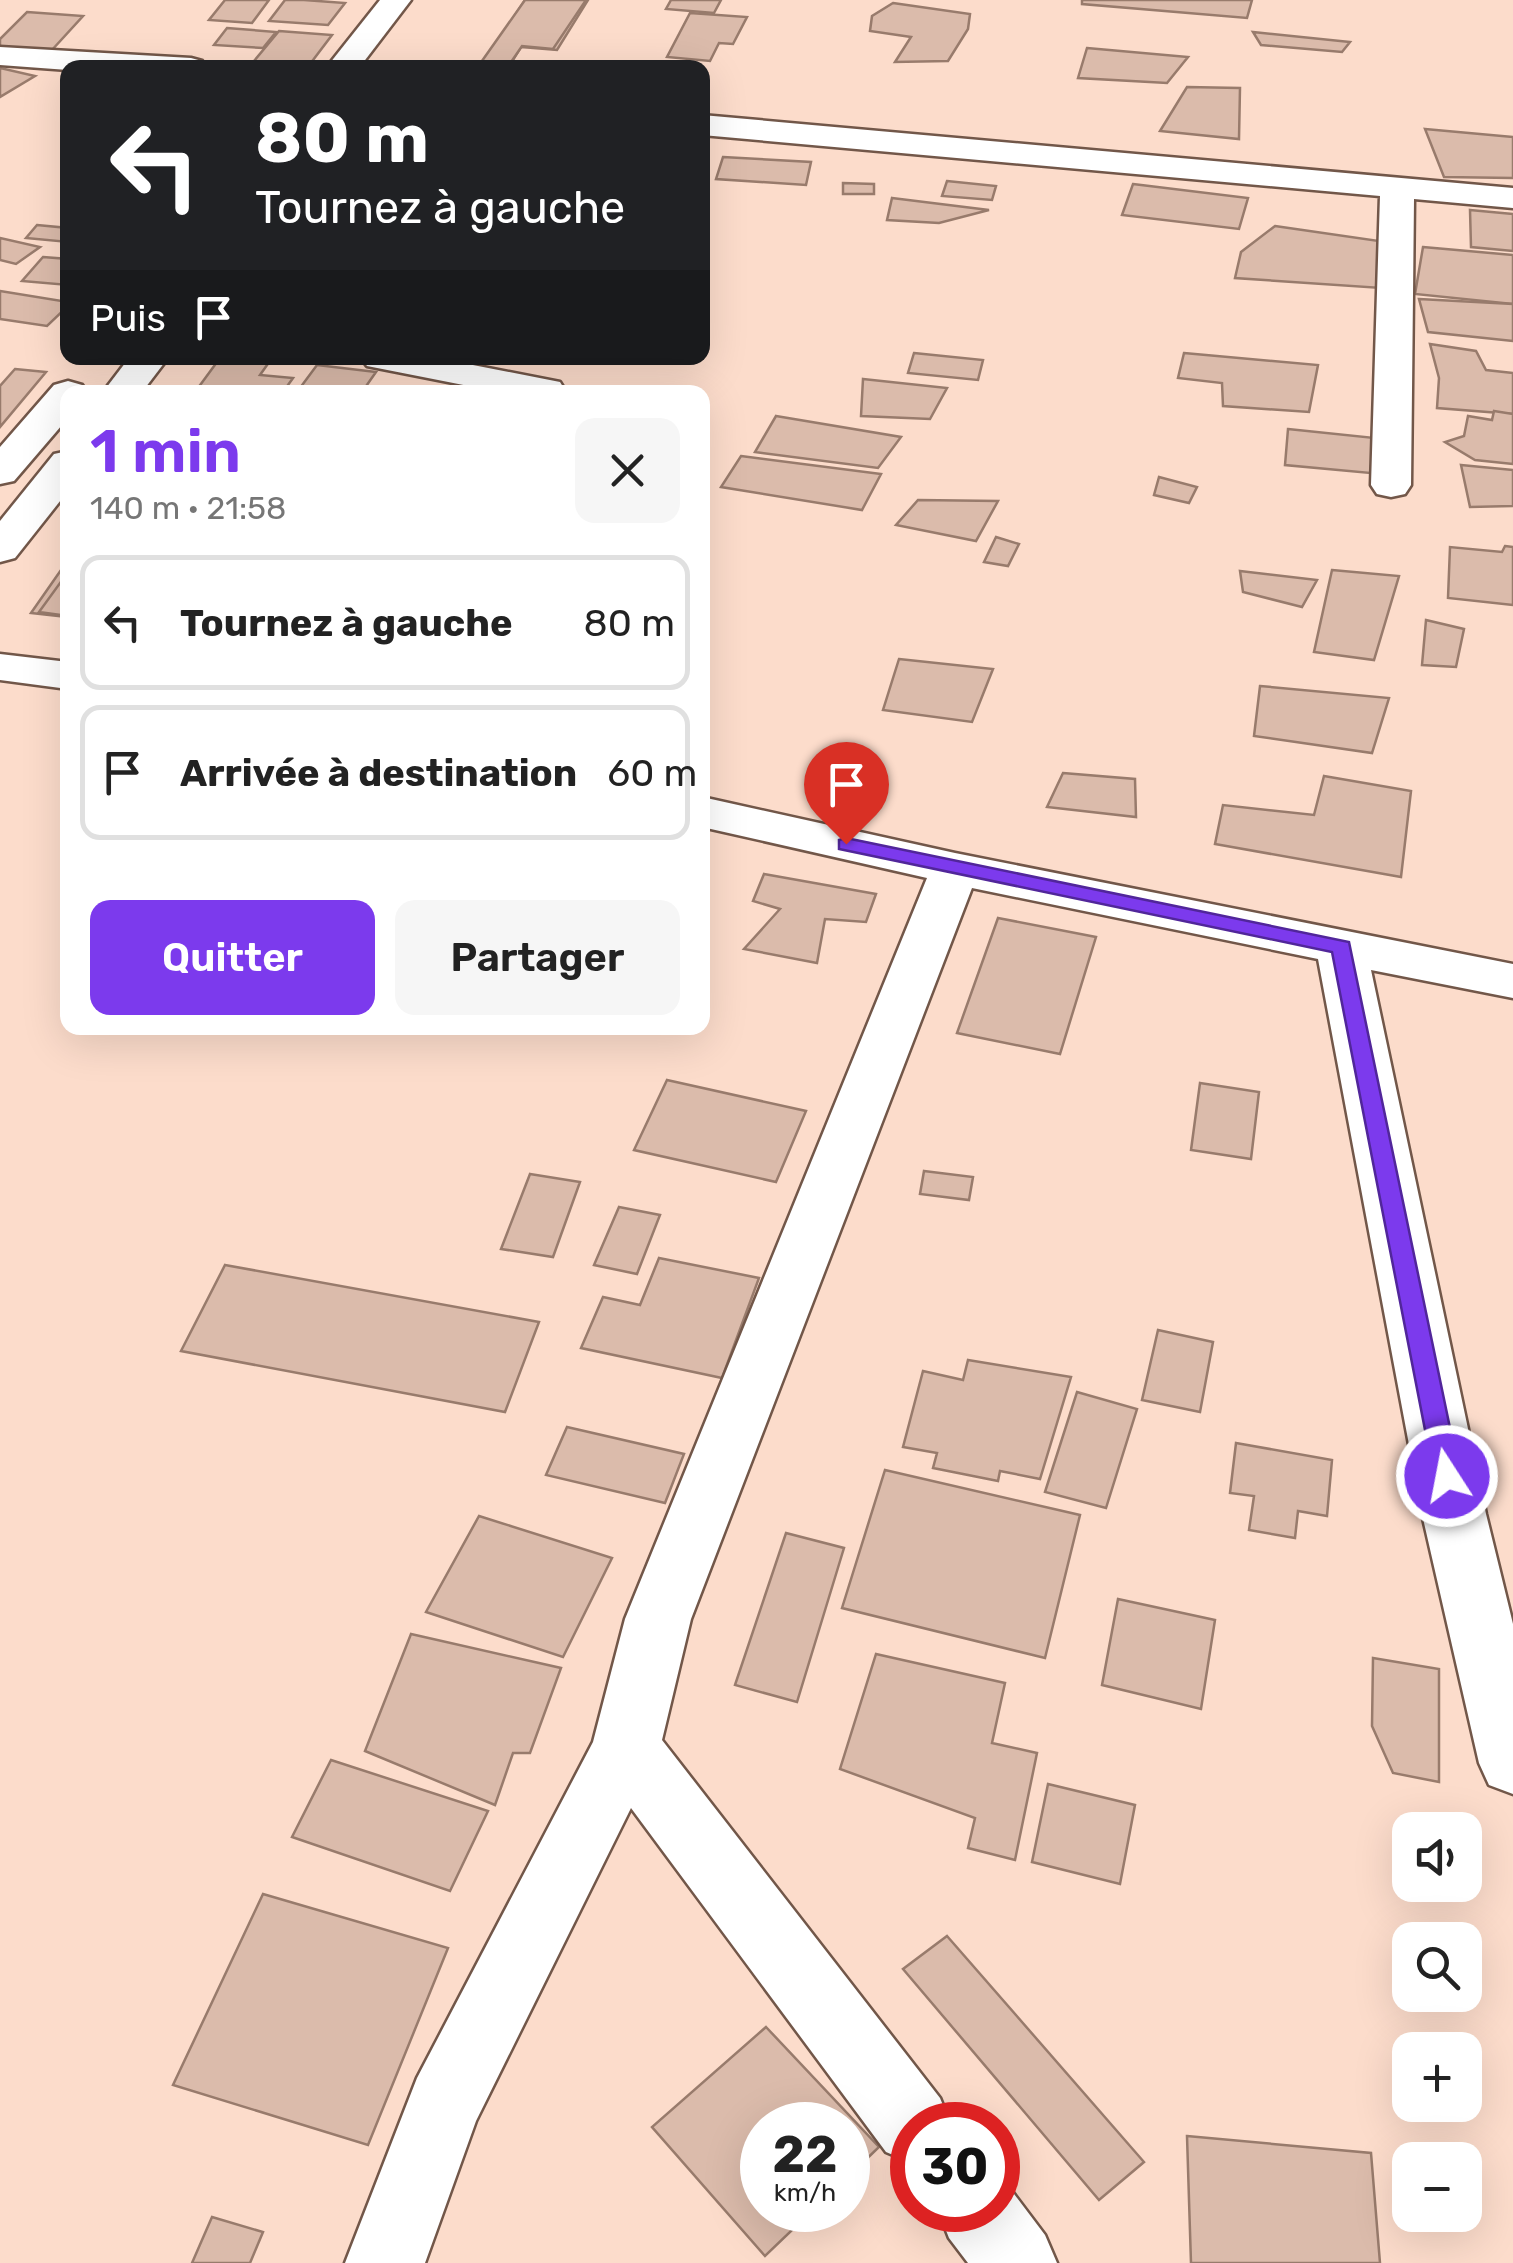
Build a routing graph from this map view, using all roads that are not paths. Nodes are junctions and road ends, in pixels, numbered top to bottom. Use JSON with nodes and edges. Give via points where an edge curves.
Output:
{"nodes":[{"id":1,"x":396,"y":0,"type":"edge"},
{"id":2,"x":0,"y":56,"type":"edge"},
{"id":3,"x":64,"y":60,"type":"edge"},
{"id":4,"x":348,"y":60,"type":"edge"},
{"id":5,"x":710,"y":126,"type":"edge"},
{"id":6,"x":1398,"y":188,"type":"junction"},
{"id":7,"x":1513,"y":198,"type":"edge"},
{"id":8,"x":143,"y":365,"type":"edge"},
{"id":9,"x":416,"y":365,"type":"edge"},
{"id":10,"x":128,"y":385,"type":"edge"},
{"id":11,"x":520,"y":385,"type":"edge"},
{"id":12,"x":60,"y":401,"type":"edge"},
{"id":13,"x":0,"y":472,"type":"edge"},
{"id":14,"x":60,"y":472,"type":"edge"},
{"id":15,"x":1391,"y":485,"type":"dead end"},
{"id":16,"x":0,"y":549,"type":"edge"},
{"id":17,"x":0,"y":667,"type":"edge"},
{"id":18,"x":60,"y":675,"type":"edge"},
{"id":19,"x":710,"y":814,"type":"edge"},
{"id":20,"x":955,"y":869,"type":"junction"},
{"id":21,"x":1342,"y":947,"type":"junction"},
{"id":22,"x":1513,"y":981,"type":"edge"},
{"id":23,"x":626,"y":1746,"type":"junction"},
{"id":24,"x":1513,"y":1763,"type":"edge"},
{"id":25,"x":896,"y":2102,"type":"edge"},
{"id":26,"x":994,"y":2232,"type":"edge"},
{"id":27,"x":385,"y":2263,"type":"edge"},
{"id":28,"x":1018,"y":2263,"type":"edge"}],
"edges":[{"from":1,"to":4,"type":"street"},
{"from":2,"to":3,"type":"street"},
{"from":5,"to":6,"type":"street"},
{"from":6,"to":7,"type":"street"},
{"from":6,"to":15,"type":"street"},
{"from":8,"to":10,"type":"street"},
{"from":9,"to":11,"type":"street"},
{"from":12,"to":13,"type":"street"},
{"from":14,"to":16,"type":"street"},
{"from":17,"to":18,"type":"street"},
{"from":19,"to":20,"type":"street"},
{"from":20,"to":21,"type":"street"},
{"from":20,"to":23,"type":"street","via":[[658,1618]]},
{"from":21,"to":22,"type":"street"},
{"from":21,"to":24,"type":"street","via":[[1454,1514]]},
{"from":23,"to":25,"type":"street"},
{"from":23,"to":27,"type":"street","via":[[444,2105]]},
{"from":26,"to":28,"type":"street"}]}
